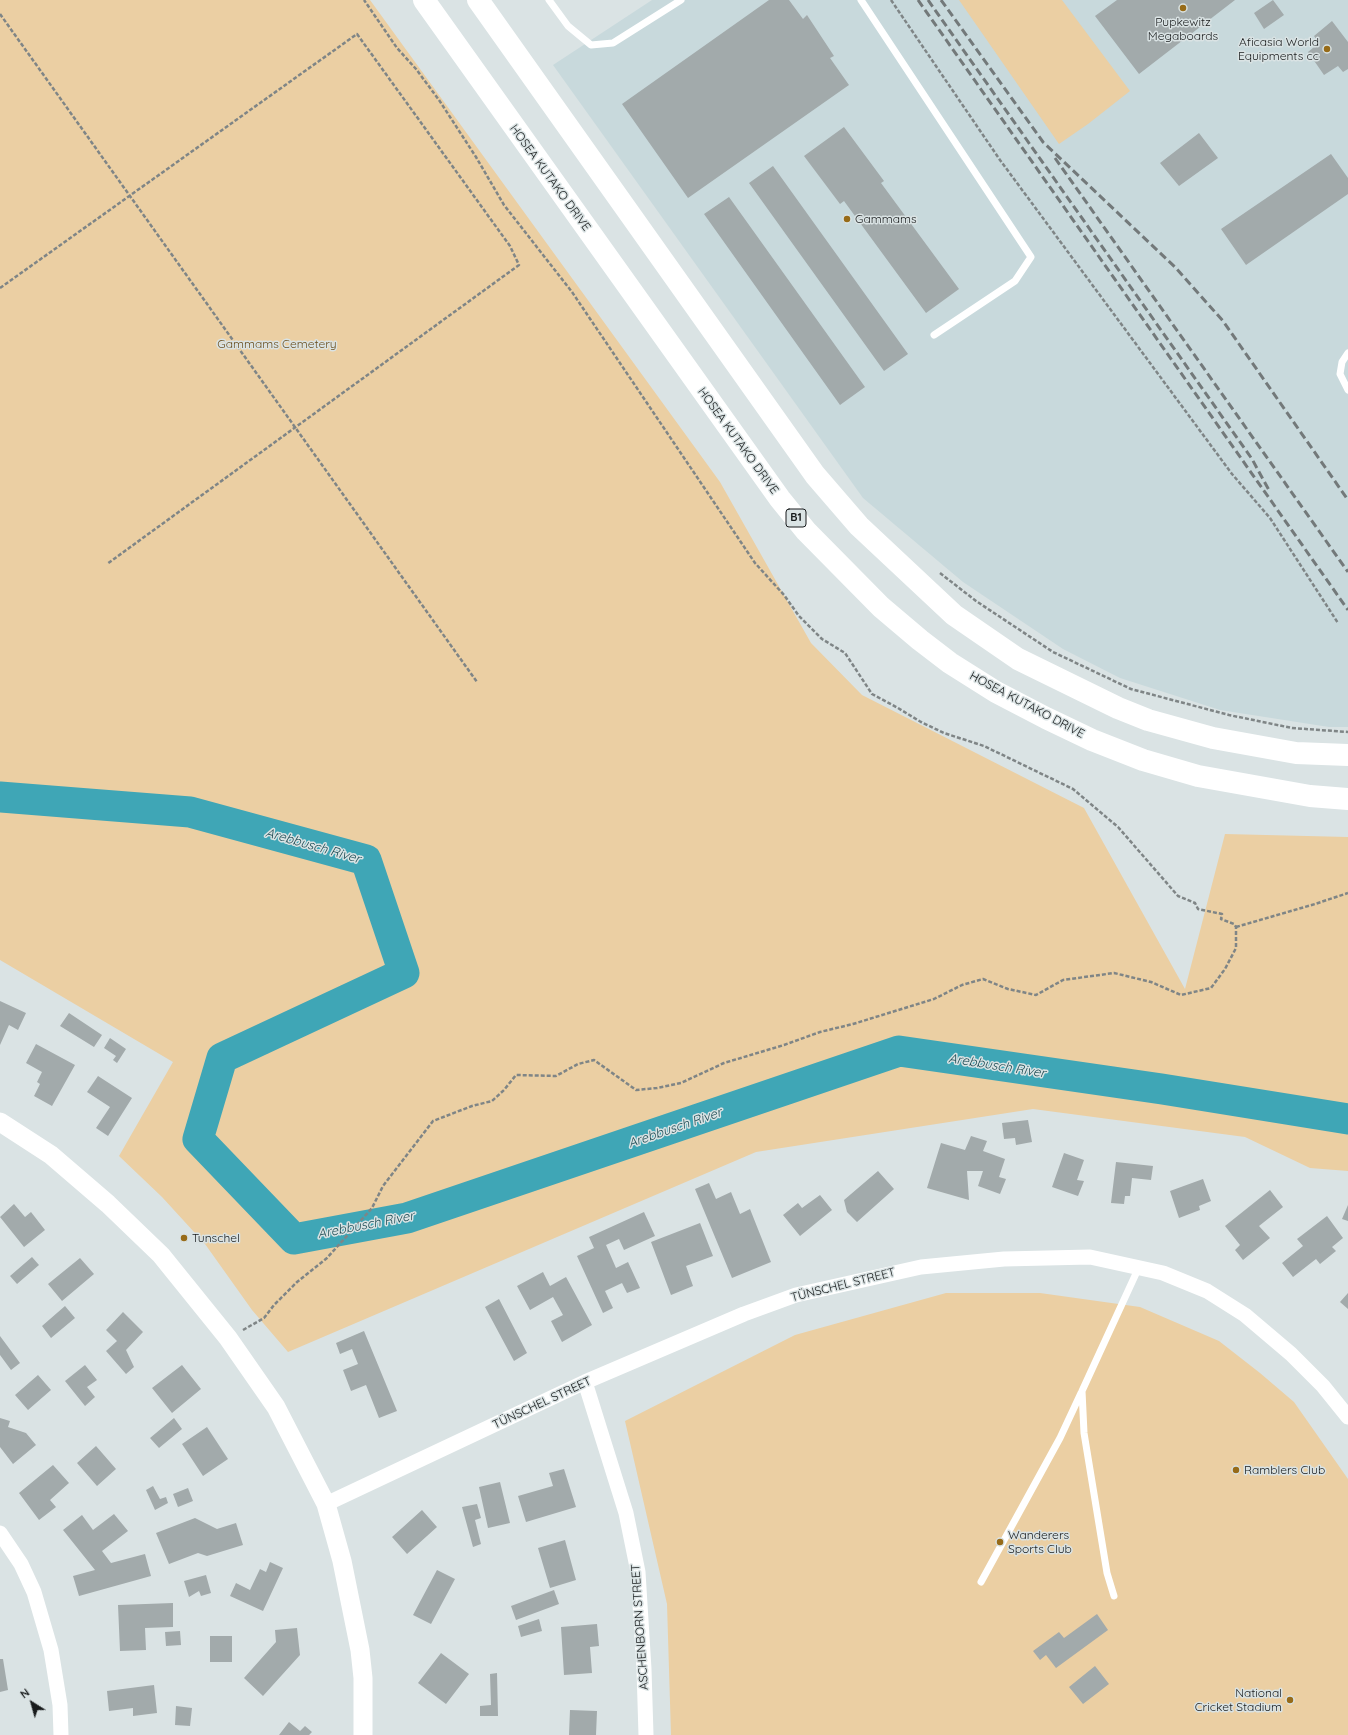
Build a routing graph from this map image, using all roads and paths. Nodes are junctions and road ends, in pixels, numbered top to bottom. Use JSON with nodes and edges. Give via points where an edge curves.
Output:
{"nodes":[{"id":1,"x":424,"y":0,"type":"edge"},
{"id":2,"x":478,"y":0,"type":"edge"},
{"id":3,"x":549,"y":0,"type":"edge"},
{"id":4,"x":681,"y":0,"type":"edge"},
{"id":5,"x":861,"y":0,"type":"edge"},
{"id":6,"x":891,"y":0,"type":"edge"},
{"id":7,"x":0,"y":14,"type":"edge"},
{"id":8,"x":130,"y":196,"type":"junction"},
{"id":9,"x":0,"y":288,"type":"edge"},
{"id":10,"x":934,"y":336,"type":"dead end"},
{"id":11,"x":1348,"y":353,"type":"edge"},
{"id":12,"x":1348,"y":390,"type":"edge"},
{"id":13,"x":295,"y":427,"type":"junction"},
{"id":14,"x":108,"y":564,"type":"dead end"},
{"id":15,"x":940,"y":573,"type":"dead end"},
{"id":16,"x":1338,"y":623,"type":"dead end"},
{"id":17,"x":477,"y":682,"type":"dead end"},
{"id":18,"x":1348,"y":732,"type":"edge"},
{"id":19,"x":1348,"y":755,"type":"edge"},
{"id":20,"x":1348,"y":799,"type":"edge"},
{"id":21,"x":1348,"y":893,"type":"edge"},
{"id":22,"x":1236,"y":927,"type":"dead end"},
{"id":23,"x":1236,"y":948,"type":"dead end"},
{"id":24,"x":0,"y":1122,"type":"edge"},
{"id":25,"x":1139,"y":1267,"type":"junction"},
{"id":26,"x":228,"y":1338,"type":"junction"},
{"id":27,"x":585,"y":1382,"type":"junction"},
{"id":28,"x":1082,"y":1391,"type":"junction"},
{"id":29,"x":1348,"y":1417,"type":"edge"},
{"id":30,"x":326,"y":1504,"type":"junction"},
{"id":31,"x":0,"y":1533,"type":"edge"},
{"id":32,"x":981,"y":1582,"type":"dead end"},
{"id":33,"x":1114,"y":1596,"type":"dead end"},
{"id":34,"x":61,"y":1735,"type":"edge"},
{"id":35,"x":363,"y":1735,"type":"edge"},
{"id":36,"x":646,"y":1735,"type":"edge"}],
"edges":[{"from":1,"to":20,"type":"main road","name":"HOSEA KUTAKO DRIVE","number":"B1","via":[[780,499],[811,536],[881,607],[950,663],[996,692],[1092,740],[1143,760],[1198,776],[1310,796]]},
{"from":2,"to":19,"type":"main road","via":[[815,475],[858,526],[954,615],[1018,659],[1148,720],[1213,738],[1296,752]]},
{"from":3,"to":4,"type":"lane","via":[[568,26],[591,45],[613,43]]},
{"from":5,"to":10,"type":"lane","via":[[1031,257],[1015,281]]},
{"from":6,"to":16,"type":"path","via":[[1042,218],[1232,474],[1270,518]]},
{"from":7,"to":8,"type":"path"},
{"from":8,"to":9,"type":"path"},
{"from":8,"to":13,"type":"path"},
{"from":8,"to":13,"type":"path","via":[[357,34],[510,246],[518,265]]},
{"from":11,"to":12,"type":"lane","via":[[1342,362],[1340,374]]},
{"from":13,"to":14,"type":"path"},
{"from":13,"to":17,"type":"path"},
{"from":15,"to":18,"type":"path","via":[[1053,652],[1131,689],[1229,715],[1292,728]]},
{"from":21,"to":22,"type":"path"},
{"from":23,"to":26,"type":"path","via":[[1211,988],[1181,995],[1151,982],[1114,973],[1063,980],[1036,995],[1008,989],[982,979],[962,985],[934,999],[820,1032],[784,1046],[724,1063],[681,1083],[657,1088],[636,1090],[594,1060],[578,1064],[556,1076],[516,1075],[492,1101],[433,1121],[383,1186],[372,1208],[327,1258],[297,1282],[264,1318]]},
{"from":24,"to":26,"type":"street","via":[[51,1155],[108,1204],[161,1255]]},
{"from":25,"to":27,"type":"street","name":"TÜNSCHEL STREET","via":[[1090,1258],[1063,1257],[971,1262],[898,1271],[796,1295],[744,1314]]},
{"from":25,"to":28,"type":"lane"},
{"from":25,"to":29,"type":"street","name":"TÜNSCHEL STREET","via":[[1163,1273],[1207,1292],[1245,1315],[1324,1386]]},
{"from":26,"to":30,"type":"street","via":[[276,1407]]},
{"from":27,"to":30,"type":"street","name":"TÜNSCHEL STREET"},
{"from":27,"to":36,"type":"street","name":"ASCHENBORN STREET","via":[[626,1513],[638,1572]]},
{"from":28,"to":32,"type":"lane","via":[[1060,1438]]},
{"from":28,"to":33,"type":"lane","via":[[1085,1441],[1107,1573]]},
{"from":30,"to":35,"type":"street","via":[[342,1561],[360,1650]]},
{"from":31,"to":34,"type":"street","via":[[21,1564],[34,1592],[50,1650],[60,1704]]}]}
